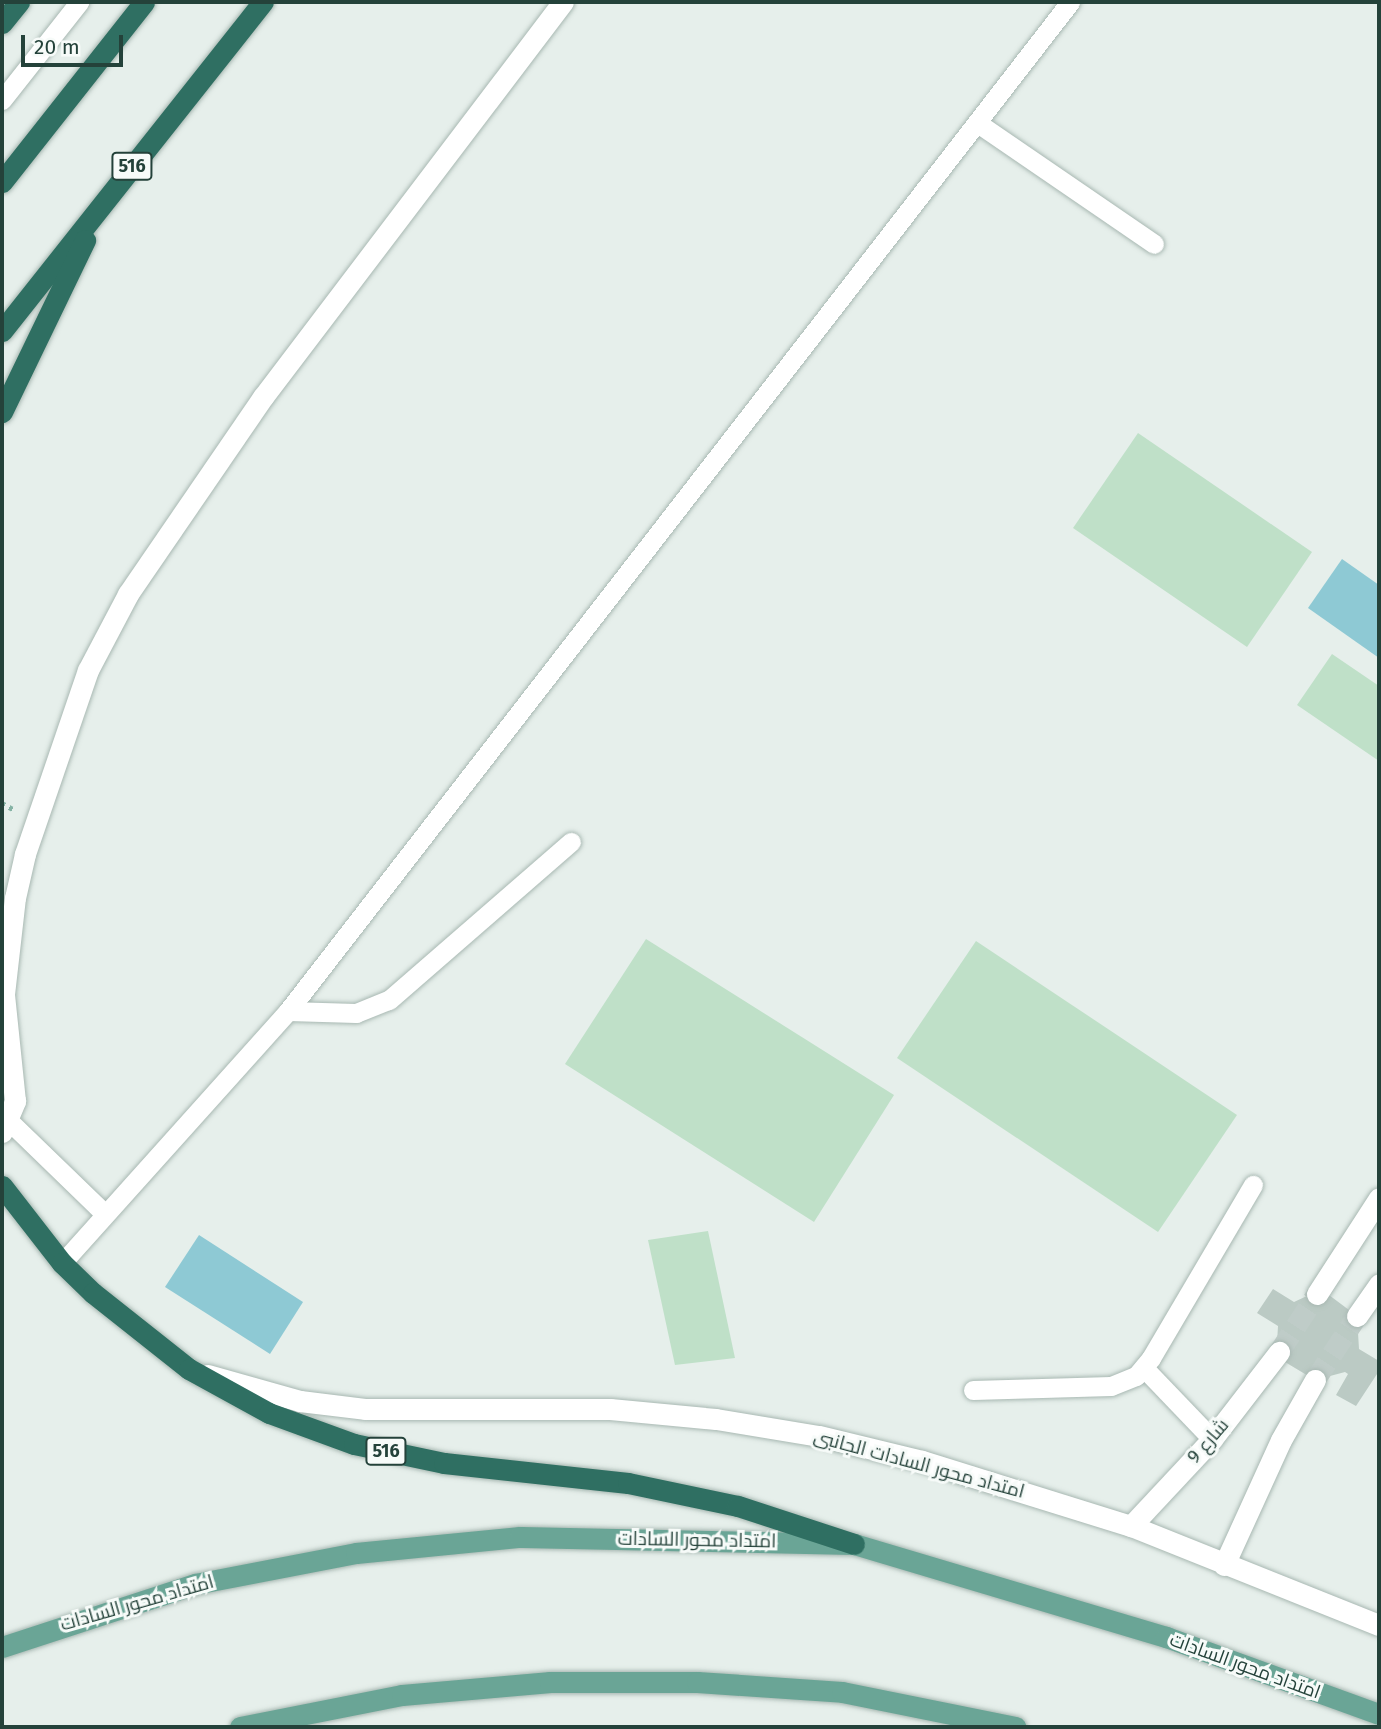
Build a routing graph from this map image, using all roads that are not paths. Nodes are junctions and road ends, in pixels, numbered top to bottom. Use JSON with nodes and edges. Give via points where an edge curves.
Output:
{"nodes":[{"id":1,"x":19,"y":2,"type":"edge"},
{"id":2,"x":79,"y":2,"type":"edge"},
{"id":3,"x":144,"y":2,"type":"edge"},
{"id":4,"x":263,"y":2,"type":"edge"},
{"id":5,"x":563,"y":2,"type":"edge"},
{"id":6,"x":1070,"y":2,"type":"edge"},
{"id":7,"x":2,"y":23,"type":"edge"},
{"id":8,"x":2,"y":100,"type":"edge"},
{"id":9,"x":979,"y":124,"type":"junction"},
{"id":10,"x":2,"y":182,"type":"edge"},
{"id":11,"x":102,"y":204,"type":"junction"},
{"id":12,"x":1154,"y":244,"type":"dead end"},
{"id":13,"x":2,"y":331,"type":"edge"},
{"id":14,"x":2,"y":411,"type":"edge"},
{"id":15,"x":571,"y":842,"type":"dead end"},
{"id":16,"x":288,"y":1011,"type":"junction"},
{"id":17,"x":5,"y":1127,"type":"edge"},
{"id":18,"x":1253,"y":1185,"type":"dead end"},
{"id":19,"x":2,"y":1186,"type":"edge"},
{"id":20,"x":1379,"y":1198,"type":"edge"},
{"id":21,"x":103,"y":1212,"type":"junction"},
{"id":22,"x":62,"y":1263,"type":"junction"},
{"id":23,"x":1379,"y":1284,"type":"edge"},
{"id":24,"x":1317,"y":1294,"type":"tunnel mouth"},
{"id":25,"x":1357,"y":1316,"type":"tunnel mouth"},
{"id":26,"x":1279,"y":1352,"type":"tunnel mouth"},
{"id":27,"x":1144,"y":1367,"type":"junction"},
{"id":28,"x":189,"y":1369,"type":"junction"},
{"id":29,"x":1315,"y":1380,"type":"tunnel mouth"},
{"id":30,"x":973,"y":1390,"type":"dead end"},
{"id":31,"x":1212,"y":1439,"type":"junction"},
{"id":32,"x":1132,"y":1526,"type":"junction"},
{"id":33,"x":854,"y":1544,"type":"junction"},
{"id":34,"x":1224,"y":1565,"type":"junction"},
{"id":35,"x":1379,"y":1625,"type":"edge"},
{"id":36,"x":2,"y":1647,"type":"edge"},
{"id":37,"x":1379,"y":1714,"type":"edge"},
{"id":38,"x":990,"y":1723,"type":"edge"},
{"id":39,"x":240,"y":1727,"type":"edge"},
{"id":40,"x":1016,"y":1727,"type":"edge"}],
"edges":[{"from":1,"to":7,"type":"highway"},
{"from":2,"to":8,"type":"lane"},
{"from":3,"to":10,"type":"highway"},
{"from":4,"to":11,"type":"highway","number":"516"},
{"from":5,"to":17,"type":"street","via":[[263,397],[128,594],[89,670],[25,854],[7,943],[4,995],[16,1080]]},
{"from":6,"to":9,"type":"lane"},
{"from":9,"to":12,"type":"lane"},
{"from":9,"to":16,"type":"lane"},
{"from":11,"to":13,"type":"highway","number":"516"},
{"from":11,"to":14,"type":"highway","number":"516"},
{"from":15,"to":16,"type":"lane","via":[[389,1000],[356,1013]]},
{"from":16,"to":21,"type":"lane"},
{"from":17,"to":21,"type":"lane"},
{"from":18,"to":27,"type":"lane"},
{"from":19,"to":22,"type":"highway","number":"516"},
{"from":20,"to":24,"type":"street"},
{"from":21,"to":22,"type":"lane"},
{"from":22,"to":28,"type":"highway","number":"516"},
{"from":23,"to":25,"type":"street"},
{"from":26,"to":31,"type":"street","name":"شارع 9"},
{"from":27,"to":30,"type":"lane","via":[[1111,1387]]},
{"from":27,"to":31,"type":"lane"},
{"from":28,"to":32,"type":"street","name":"امتداد محور السادات الجانبى","via":[[300,1401],[365,1409],[610,1409],[716,1419],[820,1436],[922,1461]]},
{"from":28,"to":33,"type":"highway","number":"516","via":[[269,1413],[354,1444],[444,1463],[628,1483],[738,1506]]},
{"from":29,"to":34,"type":"street","via":[[1281,1440]]},
{"from":31,"to":32,"type":"street","name":"شارع 9"},
{"from":32,"to":34,"type":"street","name":"امتداد محور السادات الجانبى"},
{"from":33,"to":36,"type":"main road","name":"امتداد محور السادات","via":[[520,1538],[356,1553],[195,1584]]},
{"from":33,"to":37,"type":"main road","name":"امتداد محور السادات","via":[[1166,1637]]},
{"from":34,"to":35,"type":"street","name":"امتداد محور السادات الجانبى"},
{"from":38,"to":39,"type":"main road","via":[[842,1692],[697,1682],[550,1682],[402,1695]]},
{"from":38,"to":40,"type":"main road"}]}
